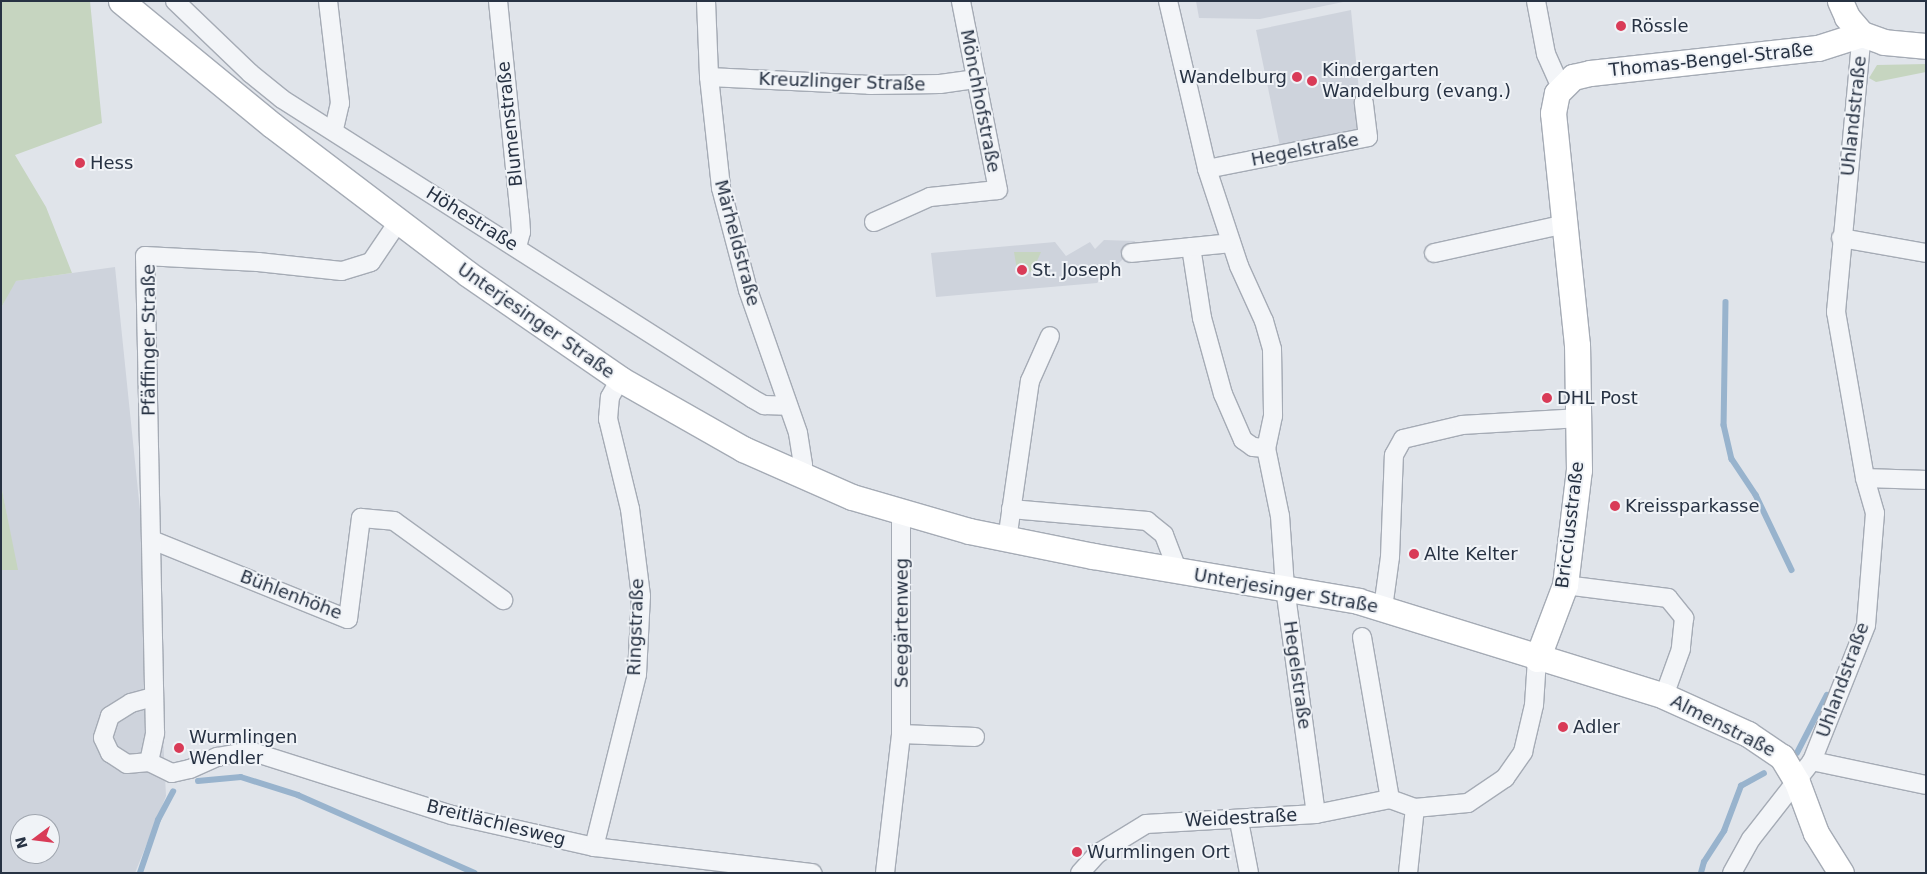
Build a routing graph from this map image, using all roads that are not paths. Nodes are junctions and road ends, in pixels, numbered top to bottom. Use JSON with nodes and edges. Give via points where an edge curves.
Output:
{"nodes":[{"id":1,"x":121,"y":1,"type":"edge"},
{"id":2,"x":175,"y":1,"type":"edge"},
{"id":3,"x":328,"y":1,"type":"edge"},
{"id":4,"x":498,"y":1,"type":"edge"},
{"id":5,"x":706,"y":1,"type":"edge"},
{"id":6,"x":961,"y":1,"type":"edge"},
{"id":7,"x":1168,"y":1,"type":"edge"},
{"id":8,"x":1536,"y":1,"type":"edge"},
{"id":9,"x":1840,"y":1,"type":"edge"},
{"id":10,"x":1862,"y":34,"type":"junction"},
{"id":11,"x":1925,"y":44,"type":"edge"},
{"id":12,"x":709,"y":77,"type":"junction"},
{"id":13,"x":975,"y":79,"type":"junction"},
{"id":14,"x":1561,"y":87,"type":"junction"},
{"id":15,"x":1364,"y":102,"type":"dead end"},
{"id":16,"x":334,"y":129,"type":"junction"},
{"id":17,"x":1208,"y":169,"type":"junction"},
{"id":18,"x":398,"y":222,"type":"junction"},
{"id":19,"x":874,"y":222,"type":"dead end"},
{"id":20,"x":1566,"y":224,"type":"junction"},
{"id":21,"x":1841,"y":238,"type":"junction"},
{"id":22,"x":1231,"y":243,"type":"junction"},
{"id":23,"x":1191,"y":246,"type":"junction"},
{"id":24,"x":517,"y":247,"type":"junction"},
{"id":25,"x":1131,"y":253,"type":"dead end"},
{"id":26,"x":1926,"y":253,"type":"edge"},
{"id":27,"x":1434,"y":254,"type":"dead end"},
{"id":28,"x":1050,"y":336,"type":"dead end"},
{"id":29,"x":620,"y":379,"type":"junction"},
{"id":30,"x":788,"y":406,"type":"junction"},
{"id":31,"x":1580,"y":418,"type":"junction"},
{"id":32,"x":1266,"y":448,"type":"junction"},
{"id":33,"x":800,"y":476,"type":"junction"},
{"id":34,"x":1865,"y":478,"type":"junction"},
{"id":35,"x":1926,"y":480,"type":"edge"},
{"id":36,"x":1011,"y":509,"type":"junction"},
{"id":37,"x":901,"y":512,"type":"junction"},
{"id":38,"x":152,"y":540,"type":"junction"},
{"id":39,"x":1007,"y":540,"type":"junction"},
{"id":40,"x":1178,"y":571,"type":"junction"},
{"id":41,"x":1565,"y":585,"type":"junction"},
{"id":42,"x":1285,"y":588,"type":"junction"},
{"id":43,"x":504,"y":600,"type":"dead end"},
{"id":44,"x":1383,"y":608,"type":"junction"},
{"id":45,"x":1362,"y":637,"type":"dead end"},
{"id":46,"x":1537,"y":659,"type":"junction"},
{"id":47,"x":1664,"y":696,"type":"junction"},
{"id":48,"x":153,"y":697,"type":"junction"},
{"id":49,"x":901,"y":734,"type":"junction"},
{"id":50,"x":974,"y":737,"type":"dead end"},
{"id":51,"x":1812,"y":761,"type":"junction"},
{"id":52,"x":149,"y":762,"type":"junction"},
{"id":53,"x":1797,"y":782,"type":"junction"},
{"id":54,"x":1926,"y":785,"type":"edge"},
{"id":55,"x":1390,"y":799,"type":"junction"},
{"id":56,"x":1415,"y":808,"type":"junction"},
{"id":57,"x":1316,"y":814,"type":"junction"},
{"id":58,"x":1239,"y":821,"type":"junction"},
{"id":59,"x":594,"y":847,"type":"junction"},
{"id":60,"x":812,"y":873,"type":"edge"},
{"id":61,"x":885,"y":873,"type":"edge"},
{"id":62,"x":1080,"y":873,"type":"edge"},
{"id":63,"x":1249,"y":873,"type":"edge"},
{"id":64,"x":1408,"y":873,"type":"edge"},
{"id":65,"x":1732,"y":873,"type":"edge"},
{"id":66,"x":1842,"y":873,"type":"edge"}],
"edges":[{"from":1,"to":18,"type":"main road","name":"Unterjesinger Straße","via":[[272,125]]},
{"from":2,"to":16,"type":"street","name":"Höhestraße","via":[[266,87]]},
{"from":3,"to":16,"type":"street","via":[[340,103]]},
{"from":4,"to":24,"type":"street","name":"Blumenstraße","via":[[520,217]]},
{"from":5,"to":12,"type":"street","name":"Märheldstraße"},
{"from":6,"to":13,"type":"street","name":"Mönchhofstraße"},
{"from":7,"to":17,"type":"street","name":"Hegelstraße"},
{"from":8,"to":14,"type":"street","via":[[1546,54]]},
{"from":9,"to":10,"type":"main road","name":"Uhlandstraße","via":[[1847,17]]},
{"from":10,"to":11,"type":"main road","via":[[1884,42]]},
{"from":10,"to":14,"type":"main road","name":"Thomas-Bengel-Straße","via":[[1818,48],[1590,73],[1573,77]]},
{"from":10,"to":21,"type":"street","name":"Uhlandstraße"},
{"from":12,"to":13,"type":"street","name":"Kreuzlinger Straße","via":[[880,85],[940,84]]},
{"from":12,"to":30,"type":"street","name":"Märheldstraße","via":[[718,167],[730,227]]},
{"from":13,"to":19,"type":"street","name":"Mönchhofstraße","via":[[998,190],[930,197]]},
{"from":14,"to":20,"type":"main road","name":"Bricciusstraße","via":[[1554,97],[1553,113]]},
{"from":15,"to":17,"type":"street","name":"Hegelstraße","via":[[1368,137]]},
{"from":16,"to":24,"type":"street","name":"Höhestraße"},
{"from":17,"to":22,"type":"street","name":"Hegelstraße"},
{"from":18,"to":29,"type":"main road","name":"Unterjesinger Straße"},
{"from":18,"to":38,"type":"street","name":"Pfäffinger Straße","via":[[371,262],[342,271],[258,262],[145,256]]},
{"from":20,"to":27,"type":"street"},
{"from":20,"to":31,"type":"main road","name":"Bricciusstraße"},
{"from":21,"to":26,"type":"street"},
{"from":21,"to":34,"type":"street","name":"Uhlandstraße","via":[[1836,312]]},
{"from":22,"to":23,"type":"street"},
{"from":22,"to":32,"type":"street","name":"Hegelstraße","via":[[1272,349],[1273,416]]},
{"from":23,"to":25,"type":"street"},
{"from":23,"to":32,"type":"street","via":[[1208,344],[1226,402],[1243,440],[1253,447]]},
{"from":24,"to":30,"type":"street","name":"Höhestraße","via":[[753,399],[764,405]]},
{"from":28,"to":36,"type":"street","via":[[1030,381]]},
{"from":29,"to":33,"type":"main road","name":"Unterjesinger Straße","via":[[721,438]]},
{"from":29,"to":59,"type":"street","name":"Ringstraße","via":[[610,397],[608,419],[630,509],[641,590],[640,615],[636,674]]},
{"from":30,"to":33,"type":"street","name":"Märheldstraße","via":[[801,446]]},
{"from":31,"to":41,"type":"main road","name":"Bricciusstraße","via":[[1576,504]]},
{"from":31,"to":44,"type":"street","via":[[1462,425],[1403,439],[1394,454],[1390,557]]},
{"from":32,"to":42,"type":"street","name":"Hegelstraße","via":[[1280,516]]},
{"from":33,"to":37,"type":"main road","name":"Unterjesinger Straße"},
{"from":34,"to":35,"type":"street"},
{"from":34,"to":51,"type":"street","name":"Uhlandstraße","via":[[1876,513],[1866,625]]},
{"from":36,"to":39,"type":"street"},
{"from":36,"to":40,"type":"street","name":"Unterjesinger Straße","via":[[1147,521],[1164,535]]},
{"from":37,"to":39,"type":"main road","name":"Unterjesinger Straße"},
{"from":37,"to":49,"type":"street","name":"Seegärtenweg"},
{"from":38,"to":43,"type":"street","name":"Bühlenhöhe","via":[[348,619],[361,518],[394,521]]},
{"from":38,"to":48,"type":"street","name":"Pfäffinger Straße"},
{"from":39,"to":40,"type":"main road","name":"Unterjesinger Straße"},
{"from":40,"to":42,"type":"main road","name":"Unterjesinger Straße"},
{"from":41,"to":46,"type":"main road","name":"Bricciusstraße"},
{"from":41,"to":47,"type":"street","via":[[1668,598],[1684,618],[1680,649]]},
{"from":42,"to":44,"type":"main road","name":"Unterjesinger Straße"},
{"from":42,"to":57,"type":"street","name":"Hegelstraße"},
{"from":44,"to":46,"type":"main road","name":"Unterjesinger Straße"},
{"from":45,"to":55,"type":"street"},
{"from":46,"to":47,"type":"main road","name":"Almenstraße"},
{"from":46,"to":56,"type":"street","name":"Bricciusstraße","via":[[1530,722],[1516,766],[1468,803]]},
{"from":47,"to":53,"type":"main road","name":"Almenstraße","via":[[1754,738],[1785,759]]},
{"from":48,"to":52,"type":"street","name":"Pfäffinger Straße","via":[[155,733]]},
{"from":48,"to":52,"type":"street","via":[[130,703],[110,716],[104,738],[110,753],[127,764]]},
{"from":49,"to":50,"type":"street"},
{"from":49,"to":61,"type":"street","name":"Seegärtenweg"},
{"from":51,"to":53,"type":"street","name":"Uhlandstraße"},
{"from":51,"to":54,"type":"street","name":"Uhlandstraße"},
{"from":52,"to":59,"type":"street","name":"Breitlächlesweg","via":[[172,772],[190,769],[217,757],[250,751],[452,815]]},
{"from":53,"to":65,"type":"street","name":"Uhlandstraße","via":[[1751,840]]},
{"from":53,"to":66,"type":"main road","name":"Almenstraße","via":[[1816,833]]},
{"from":55,"to":56,"type":"street"},
{"from":55,"to":57,"type":"street","name":"Weidestraße"},
{"from":56,"to":64,"type":"street"},
{"from":57,"to":58,"type":"street","name":"Weidestraße"},
{"from":58,"to":62,"type":"street","name":"Weidestraße","via":[[1146,824],[1097,854]]},
{"from":58,"to":63,"type":"street"},
{"from":59,"to":60,"type":"street","name":"Breitlächlesweg"}]}
